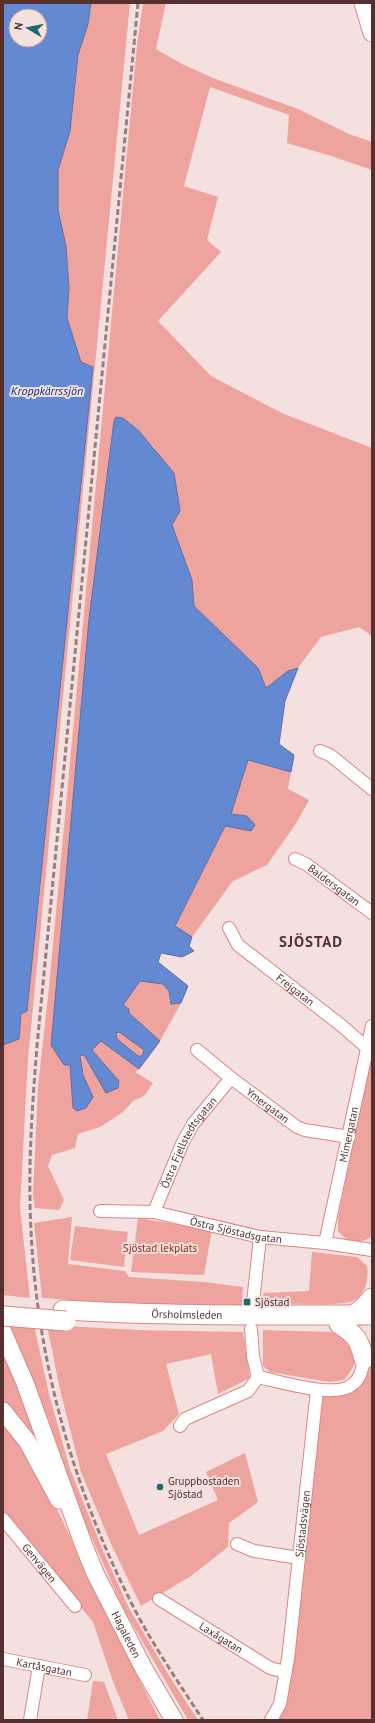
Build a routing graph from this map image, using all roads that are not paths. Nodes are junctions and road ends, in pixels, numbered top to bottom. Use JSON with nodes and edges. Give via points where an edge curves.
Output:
{"nodes":[{"id":1,"x":363,"y":3,"type":"edge"},
{"id":2,"x":372,"y":33,"type":"edge"},
{"id":3,"x":320,"y":751,"type":"dead end"},
{"id":4,"x":372,"y":789,"type":"edge"},
{"id":5,"x":295,"y":859,"type":"dead end"},
{"id":6,"x":372,"y":913,"type":"edge"},
{"id":7,"x":229,"y":928,"type":"dead end"},
{"id":8,"x":372,"y":1026,"type":"edge"},
{"id":9,"x":366,"y":1047,"type":"junction"},
{"id":10,"x":197,"y":1050,"type":"dead end"},
{"id":11,"x":231,"y":1078,"type":"junction"},
{"id":12,"x":348,"y":1137,"type":"junction"},
{"id":13,"x":100,"y":1211,"type":"dead end"},
{"id":14,"x":154,"y":1212,"type":"junction"},
{"id":15,"x":260,"y":1237,"type":"junction"},
{"id":16,"x":325,"y":1243,"type":"junction"},
{"id":17,"x":372,"y":1250,"type":"edge"},
{"id":18,"x":372,"y":1298,"type":"edge"},
{"id":19,"x":253,"y":1303,"type":"dead end"},
{"id":20,"x":3,"y":1305,"type":"edge"},
{"id":21,"x":64,"y":1315,"type":"junction"},
{"id":22,"x":372,"y":1315,"type":"edge"},
{"id":23,"x":3,"y":1316,"type":"edge"},
{"id":24,"x":346,"y":1319,"type":"junction"},
{"id":25,"x":372,"y":1324,"type":"edge"},
{"id":26,"x":251,"y":1329,"type":"dead end"},
{"id":27,"x":3,"y":1332,"type":"edge"},
{"id":28,"x":372,"y":1341,"type":"edge"},
{"id":29,"x":364,"y":1359,"type":"junction"},
{"id":30,"x":258,"y":1377,"type":"junction"},
{"id":31,"x":317,"y":1390,"type":"junction"},
{"id":32,"x":3,"y":1411,"type":"edge"},
{"id":33,"x":180,"y":1426,"type":"dead end"},
{"id":34,"x":5,"y":1526,"type":"edge"},
{"id":35,"x":237,"y":1544,"type":"dead end"},
{"id":36,"x":84,"y":1546,"type":"junction"},
{"id":37,"x":299,"y":1558,"type":"junction"},
{"id":38,"x":159,"y":1599,"type":"dead end"},
{"id":39,"x":75,"y":1606,"type":"dead end"},
{"id":40,"x":3,"y":1660,"type":"edge"},
{"id":41,"x":39,"y":1666,"type":"junction"},
{"id":42,"x":285,"y":1672,"type":"junction"},
{"id":43,"x":85,"y":1675,"type":"dead end"},
{"id":44,"x":30,"y":1720,"type":"edge"},
{"id":45,"x":174,"y":1720,"type":"edge"},
{"id":46,"x":271,"y":1720,"type":"edge"}],
"edges":[{"from":1,"to":2,"type":"street"},
{"from":3,"to":4,"type":"street","via":[[330,755]]},
{"from":5,"to":6,"type":"street","name":"Baldersgatan","via":[[306,864]]},
{"from":7,"to":9,"type":"street","name":"Frejgatan","via":[[238,945]]},
{"from":8,"to":9,"type":"street","name":"Mimergatan"},
{"from":9,"to":12,"type":"street","name":"Mimergatan"},
{"from":10,"to":11,"type":"street","name":"Ymergatan"},
{"from":11,"to":12,"type":"street","name":"Ymergatan","via":[[297,1128]]},
{"from":11,"to":14,"type":"street","name":"Östra Fjellstedtsgatan","via":[[193,1124]]},
{"from":12,"to":16,"type":"street","name":"Mimergatan"},
{"from":13,"to":14,"type":"street","name":"Östra Sjöstadsgatan"},
{"from":14,"to":15,"type":"street","name":"Östra Sjöstadsgatan"},
{"from":15,"to":16,"type":"street","name":"Östra Sjöstadsgatan"},
{"from":15,"to":19,"type":"street"},
{"from":16,"to":17,"type":"street","name":"Östra Sjöstadsgatan"},
{"from":18,"to":24,"type":"main road"},
{"from":20,"to":21,"type":"main road","name":"Örsholmsleden"},
{"from":21,"to":23,"type":"main road","name":"Örsholmsleden","bridge":true},
{"from":21,"to":24,"type":"main road","name":"Örsholmsleden","via":[[123,1324]]},
{"from":22,"to":24,"type":"main road","name":"Örsholmsleden"},
{"from":24,"to":25,"type":"main road","name":"Örsholmsleden"},
{"from":24,"to":29,"type":"main road","via":[[360,1345]]},
{"from":26,"to":30,"type":"street","via":[[252,1356]]},
{"from":27,"to":36,"type":"street","via":[[25,1383]]},
{"from":28,"to":29,"type":"main road"},
{"from":29,"to":31,"type":"street","via":[[360,1377],[354,1384],[340,1390]]},
{"from":30,"to":31,"type":"street"},
{"from":30,"to":33,"type":"street","via":[[248,1391],[185,1419]]},
{"from":31,"to":37,"type":"street","name":"Sjöstadsvägen"},
{"from":32,"to":36,"type":"street","via":[[26,1441]]},
{"from":34,"to":39,"type":"street","name":"Genvägen"},
{"from":35,"to":37,"type":"street","via":[[254,1551]]},
{"from":36,"to":45,"type":"street","name":"Hagaleden","via":[[117,1616]]},
{"from":37,"to":42,"type":"street","name":"Sjöstadsvägen"},
{"from":38,"to":42,"type":"street","name":"Laxågatan","via":[[270,1668]]},
{"from":40,"to":41,"type":"street","name":"Kartåsgatan"},
{"from":41,"to":43,"type":"street","name":"Kartåsgatan"},
{"from":41,"to":44,"type":"street"},
{"from":42,"to":46,"type":"street","name":"Sjöstadsvägen","via":[[280,1704]]}]}
